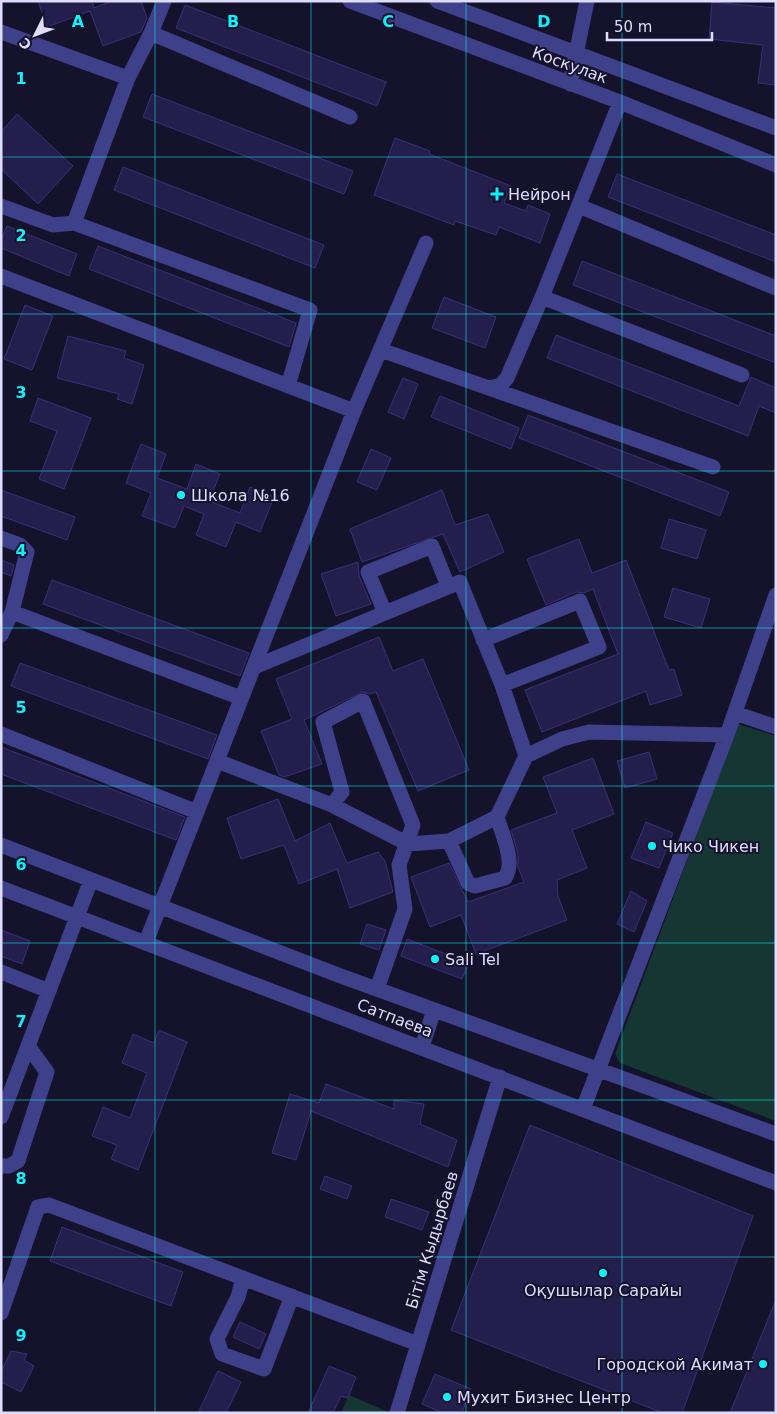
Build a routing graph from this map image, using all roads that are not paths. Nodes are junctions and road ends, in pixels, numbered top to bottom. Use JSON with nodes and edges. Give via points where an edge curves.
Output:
{"nodes":[{"id":1,"x":164,"y":1,"type":"edge"},
{"id":2,"x":350,"y":1,"type":"edge"},
{"id":3,"x":437,"y":1,"type":"edge"},
{"id":4,"x":588,"y":1,"type":"edge"},
{"id":5,"x":1,"y":32,"type":"edge"},
{"id":6,"x":151,"y":33,"type":"junction"},
{"id":7,"x":577,"y":53,"type":"junction"},
{"id":8,"x":128,"y":78,"type":"junction"},
{"id":9,"x":570,"y":84,"type":"junction"},
{"id":10,"x":620,"y":102,"type":"junction"},
{"id":11,"x":350,"y":117,"type":"dead end"},
{"id":12,"x":776,"y":128,"type":"edge"},
{"id":13,"x":776,"y":165,"type":"edge"},
{"id":14,"x":1,"y":206,"type":"edge"},
{"id":15,"x":579,"y":206,"type":"junction"},
{"id":16,"x":74,"y":223,"type":"junction"},
{"id":17,"x":426,"y":243,"type":"dead end"},
{"id":18,"x":1,"y":276,"type":"edge"},
{"id":19,"x":776,"y":288,"type":"edge"},
{"id":20,"x":542,"y":297,"type":"junction"},
{"id":21,"x":381,"y":350,"type":"junction"},
{"id":22,"x":742,"y":374,"type":"dead end"},
{"id":23,"x":288,"y":386,"type":"junction"},
{"id":24,"x":490,"y":388,"type":"junction"},
{"id":25,"x":354,"y":411,"type":"junction"},
{"id":26,"x":713,"y":467,"type":"dead end"},
{"id":27,"x":1,"y":538,"type":"edge"},
{"id":28,"x":448,"y":586,"type":"junction"},
{"id":29,"x":776,"y":595,"type":"edge"},
{"id":30,"x":12,"y":612,"type":"junction"},
{"id":31,"x":385,"y":613,"type":"junction"},
{"id":32,"x":770,"y":633,"type":"edge"},
{"id":33,"x":1,"y":635,"type":"edge"},
{"id":34,"x":483,"y":640,"type":"junction"},
{"id":35,"x":254,"y":668,"type":"junction"},
{"id":36,"x":502,"y":686,"type":"junction"},
{"id":37,"x":241,"y":698,"type":"junction"},
{"id":38,"x":735,"y":713,"type":"junction"},
{"id":39,"x":776,"y":727,"type":"edge"},
{"id":40,"x":1,"y":734,"type":"edge"},
{"id":41,"x":727,"y":735,"type":"junction"},
{"id":42,"x":526,"y":756,"type":"junction"},
{"id":43,"x":217,"y":761,"type":"junction"},
{"id":44,"x":332,"y":805,"type":"junction"},
{"id":45,"x":197,"y":812,"type":"junction"},
{"id":46,"x":497,"y":817,"type":"junction"},
{"id":47,"x":449,"y":841,"type":"junction"},
{"id":48,"x":408,"y":844,"type":"junction"},
{"id":49,"x":2,"y":845,"type":"edge"},
{"id":50,"x":91,"y":880,"type":"junction"},
{"id":51,"x":1,"y":888,"type":"edge"},
{"id":52,"x":160,"y":906,"type":"junction"},
{"id":53,"x":77,"y":916,"type":"junction"},
{"id":54,"x":146,"y":942,"type":"junction"},
{"id":55,"x":1,"y":972,"type":"edge"},
{"id":56,"x":377,"y":989,"type":"junction"},
{"id":57,"x":49,"y":991,"type":"junction"},
{"id":58,"x":434,"y":1010,"type":"junction"},
{"id":59,"x":28,"y":1046,"type":"junction"},
{"id":60,"x":422,"y":1047,"type":"junction"},
{"id":61,"x":598,"y":1069,"type":"junction"},
{"id":62,"x":500,"y":1077,"type":"junction"},
{"id":63,"x":583,"y":1109,"type":"junction"},
{"id":64,"x":1,"y":1117,"type":"edge"},
{"id":65,"x":776,"y":1134,"type":"edge"},
{"id":66,"x":1,"y":1166,"type":"edge"},
{"id":67,"x":776,"y":1182,"type":"edge"},
{"id":68,"x":243,"y":1278,"type":"junction"},
{"id":69,"x":292,"y":1296,"type":"junction"},
{"id":70,"x":1,"y":1313,"type":"edge"},
{"id":71,"x":418,"y":1344,"type":"junction"},
{"id":72,"x":397,"y":1413,"type":"edge"}],
"edges":[{"from":1,"to":6,"type":"street"},
{"from":2,"to":9,"type":"street","name":"Коскулак"},
{"from":3,"to":7,"type":"street","name":"Коскулак"},
{"from":4,"to":7,"type":"street"},
{"from":5,"to":8,"type":"street"},
{"from":6,"to":8,"type":"street"},
{"from":6,"to":11,"type":"street"},
{"from":7,"to":9,"type":"street"},
{"from":7,"to":12,"type":"street","name":"Коскулак"},
{"from":8,"to":16,"type":"street"},
{"from":9,"to":10,"type":"street","name":"Коскулак"},
{"from":10,"to":13,"type":"street","name":"Коскулак"},
{"from":10,"to":15,"type":"street"},
{"from":14,"to":16,"type":"street","via":[[53,225]]},
{"from":15,"to":19,"type":"street"},
{"from":15,"to":20,"type":"street"},
{"from":16,"to":23,"type":"street","via":[[310,310]]},
{"from":17,"to":21,"type":"street"},
{"from":18,"to":23,"type":"street"},
{"from":20,"to":22,"type":"street"},
{"from":20,"to":24,"type":"street","via":[[507,378]]},
{"from":21,"to":24,"type":"street"},
{"from":21,"to":25,"type":"street"},
{"from":23,"to":25,"type":"street"},
{"from":24,"to":26,"type":"street"},
{"from":25,"to":35,"type":"street"},
{"from":27,"to":30,"type":"street","via":[[20,545],[27,552]]},
{"from":28,"to":31,"type":"street"},
{"from":28,"to":31,"type":"street","via":[[432,546],[368,572]]},
{"from":28,"to":34,"type":"street","via":[[460,582]]},
{"from":29,"to":32,"type":"street"},
{"from":30,"to":33,"type":"street"},
{"from":30,"to":37,"type":"street"},
{"from":31,"to":35,"type":"street"},
{"from":32,"to":38,"type":"street"},
{"from":34,"to":36,"type":"street"},
{"from":34,"to":36,"type":"street","via":[[580,601],[599,647]]},
{"from":35,"to":37,"type":"street"},
{"from":36,"to":42,"type":"street"},
{"from":37,"to":43,"type":"street"},
{"from":38,"to":39,"type":"street"},
{"from":38,"to":41,"type":"street"},
{"from":40,"to":45,"type":"street"},
{"from":41,"to":42,"type":"street","via":[[588,732],[562,739]]},
{"from":41,"to":61,"type":"street"},
{"from":42,"to":46,"type":"street"},
{"from":43,"to":44,"type":"street"},
{"from":43,"to":45,"type":"street"},
{"from":44,"to":48,"type":"street"},
{"from":44,"to":48,"type":"street","via":[[342,792],[323,722],[363,701],[413,825]]},
{"from":45,"to":52,"type":"street"},
{"from":46,"to":47,"type":"street"},
{"from":46,"to":47,"type":"street","via":[[509,858],[510,871],[505,878],[475,886],[468,884]]},
{"from":47,"to":48,"type":"street"},
{"from":48,"to":56,"type":"street","via":[[399,865],[405,909]]},
{"from":49,"to":50,"type":"street","name":"Сатпаева"},
{"from":50,"to":52,"type":"street","name":"Сатпаева"},
{"from":50,"to":53,"type":"street"},
{"from":51,"to":53,"type":"street","name":"Сатпаева"},
{"from":52,"to":54,"type":"street"},
{"from":52,"to":56,"type":"street","name":"Сатпаева"},
{"from":53,"to":54,"type":"street","name":"Сатпаева"},
{"from":53,"to":57,"type":"street"},
{"from":54,"to":60,"type":"street","name":"Сатпаева"},
{"from":55,"to":57,"type":"street"},
{"from":56,"to":58,"type":"street","name":"Сатпаева"},
{"from":57,"to":59,"type":"street"},
{"from":58,"to":60,"type":"street"},
{"from":58,"to":61,"type":"street","name":"Сатпаева"},
{"from":59,"to":64,"type":"street"},
{"from":59,"to":66,"type":"street","via":[[48,1072],[18,1161]]},
{"from":60,"to":62,"type":"street","name":"Сатпаева"},
{"from":61,"to":63,"type":"street"},
{"from":61,"to":65,"type":"street","name":"Сатпаева"},
{"from":62,"to":63,"type":"street","name":"Сатпаева"},
{"from":62,"to":71,"type":"street","name":"Бiтiм Кыдырбаев"},
{"from":63,"to":67,"type":"street","name":"Сатпаева"},
{"from":68,"to":69,"type":"street"},
{"from":68,"to":69,"type":"street","via":[[238,1297],[217,1339],[222,1354],[264,1369]]},
{"from":68,"to":70,"type":"street","via":[[43,1205],[38,1207],[25,1240]]},
{"from":69,"to":71,"type":"street"},
{"from":71,"to":72,"type":"street","name":"Бiтiм Кыдырбаев"}]}
